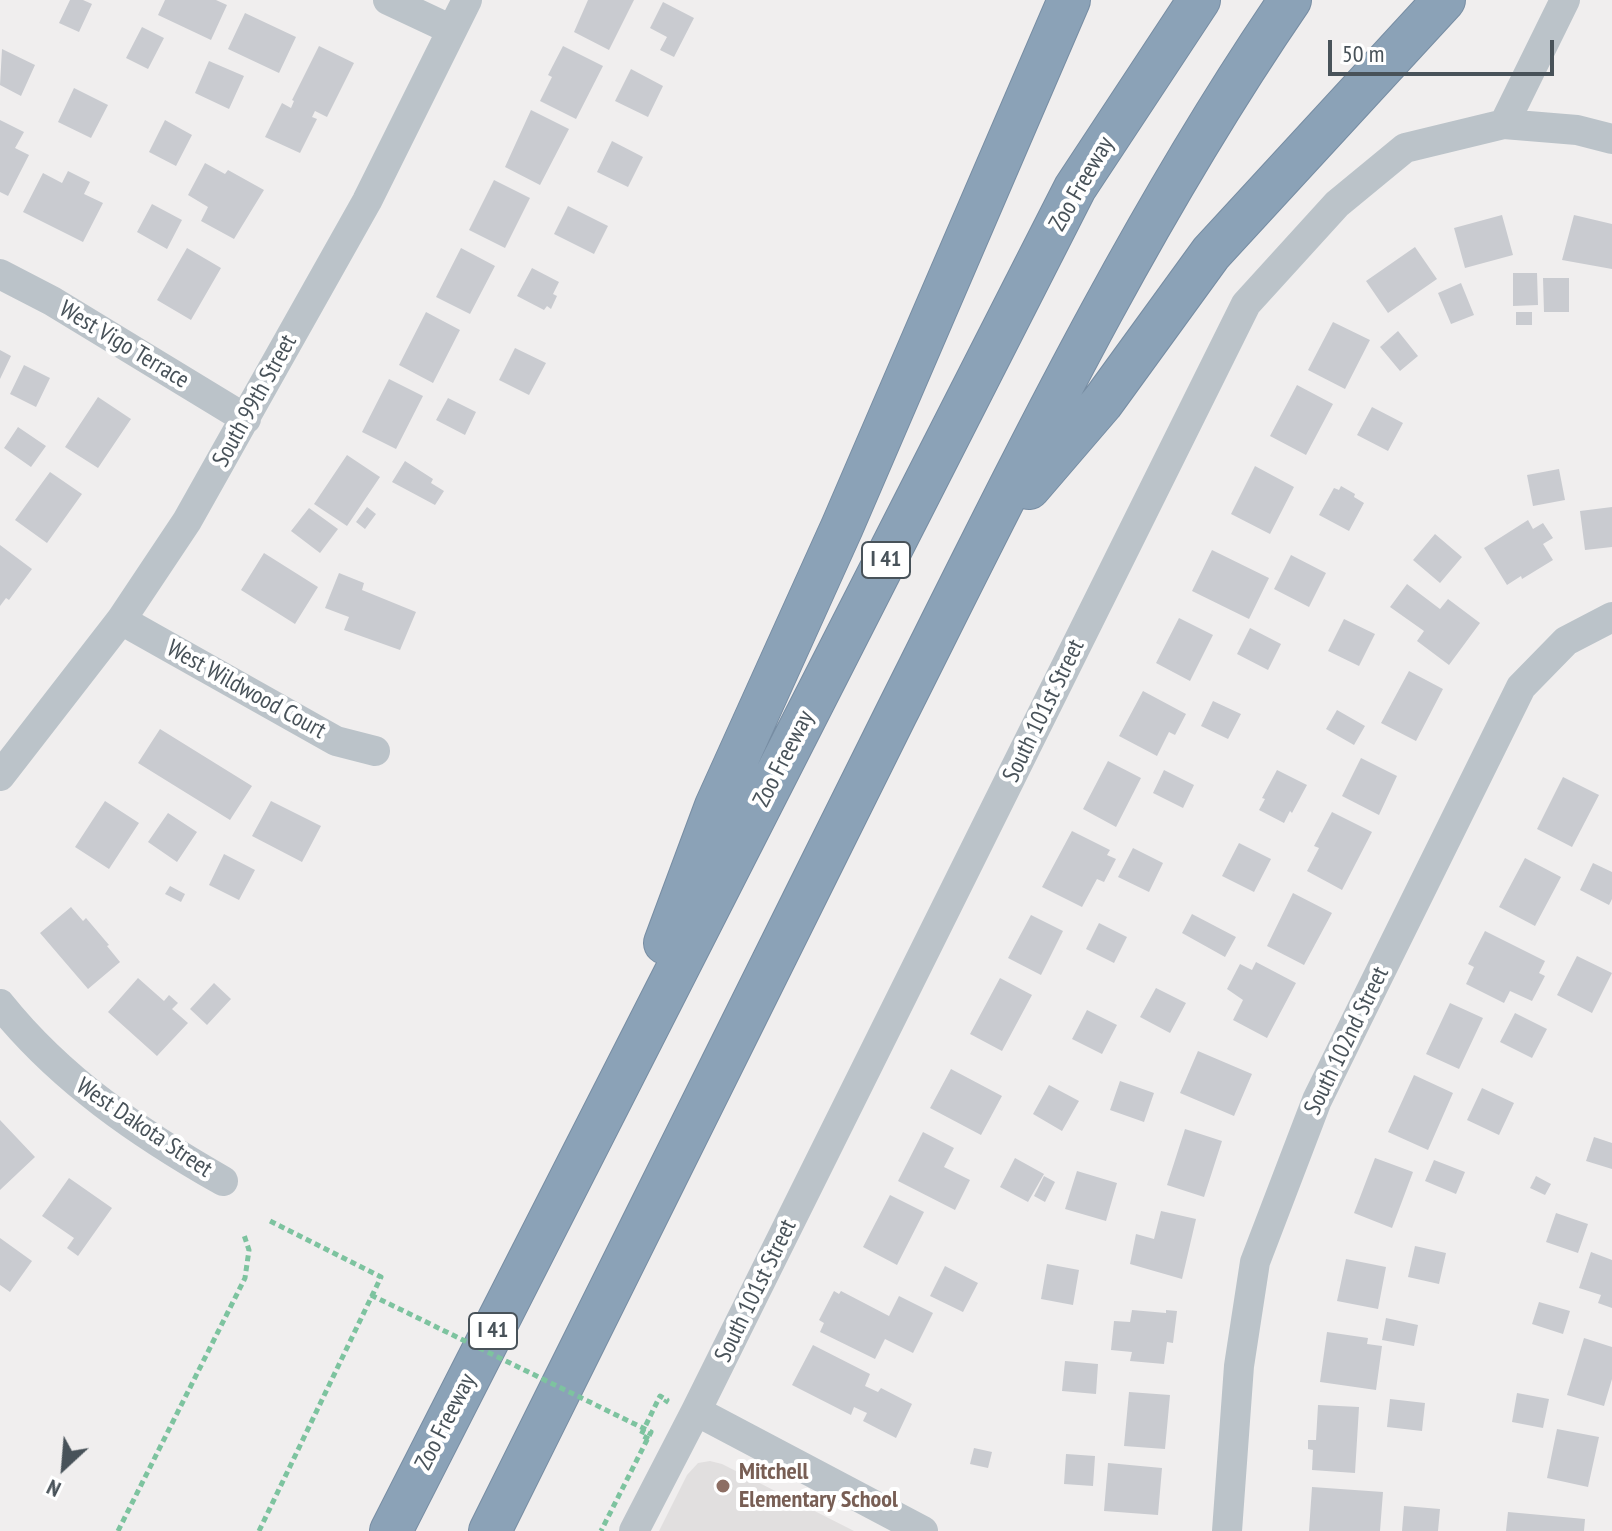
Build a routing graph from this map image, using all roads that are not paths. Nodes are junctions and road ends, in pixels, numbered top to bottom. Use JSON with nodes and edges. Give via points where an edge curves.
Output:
{"nodes":[{"id":1,"x":388,"y":0,"type":"edge"},
{"id":2,"x":467,"y":0,"type":"edge"},
{"id":3,"x":1069,"y":0,"type":"edge"},
{"id":4,"x":1199,"y":0,"type":"edge"},
{"id":5,"x":1290,"y":0,"type":"edge"},
{"id":6,"x":1444,"y":0,"type":"edge"},
{"id":7,"x":1565,"y":0,"type":"edge"},
{"id":8,"x":452,"y":30,"type":"junction"},
{"id":9,"x":1504,"y":124,"type":"junction"},
{"id":10,"x":1612,"y":139,"type":"edge"},
{"id":11,"x":0,"y":274,"type":"edge"},
{"id":12,"x":246,"y":419,"type":"junction"},
{"id":13,"x":982,"y":543,"type":"junction"},
{"id":14,"x":1612,"y":617,"type":"edge"},
{"id":15,"x":121,"y":620,"type":"junction"},
{"id":16,"x":375,"y":751,"type":"dead end"},
{"id":17,"x":0,"y":776,"type":"edge"},
{"id":18,"x":0,"y":1004,"type":"edge"},
{"id":19,"x":595,"y":1132,"type":"junction"},
{"id":20,"x":223,"y":1181,"type":"dead end"},
{"id":21,"x":696,"y":1411,"type":"junction"},
{"id":22,"x":391,"y":1531,"type":"edge"},
{"id":23,"x":490,"y":1531,"type":"edge"},
{"id":24,"x":634,"y":1531,"type":"edge"},
{"id":25,"x":923,"y":1531,"type":"edge"},
{"id":26,"x":1227,"y":1531,"type":"edge"}],
"edges":[{"from":1,"to":8,"type":"street"},
{"from":2,"to":8,"type":"street","name":"South 99th Street"},
{"from":3,"to":19,"type":"highway","via":[[716,806]]},
{"from":4,"to":19,"type":"highway","name":"Zoo Freeway","number":"I 41","via":[[1075,188]]},
{"from":5,"to":13,"type":"highway","via":[[1122,271]]},
{"from":6,"to":13,"type":"highway","via":[[1211,253],[1102,403]]},
{"from":7,"to":9,"type":"street"},
{"from":8,"to":12,"type":"street","name":"South 99th Street","via":[[367,201]]},
{"from":9,"to":10,"type":"street","name":"South 101st Street","via":[[1577,130]]},
{"from":9,"to":21,"type":"street","name":"South 101st Street","via":[[1405,148],[1337,204],[1246,304]]},
{"from":11,"to":12,"type":"street","name":"West Vigo Terrace"},
{"from":12,"to":15,"type":"street","name":"South 99th Street"},
{"from":13,"to":23,"type":"highway"},
{"from":14,"to":26,"type":"street","name":"South 102nd Street","via":[[1566,641],[1521,687],[1317,1100],[1255,1262],[1239,1366]]},
{"from":15,"to":16,"type":"street","name":"West Wildwood Court","via":[[336,741]]},
{"from":15,"to":17,"type":"street","name":"South 99th Street"},
{"from":18,"to":20,"type":"street","name":"West Dakota Street","via":[[69,1077],[167,1150]]},
{"from":19,"to":22,"type":"highway","name":"Zoo Freeway","number":"I 41"},
{"from":21,"to":24,"type":"street","name":"South 101st Street"},
{"from":21,"to":25,"type":"street"}]}
